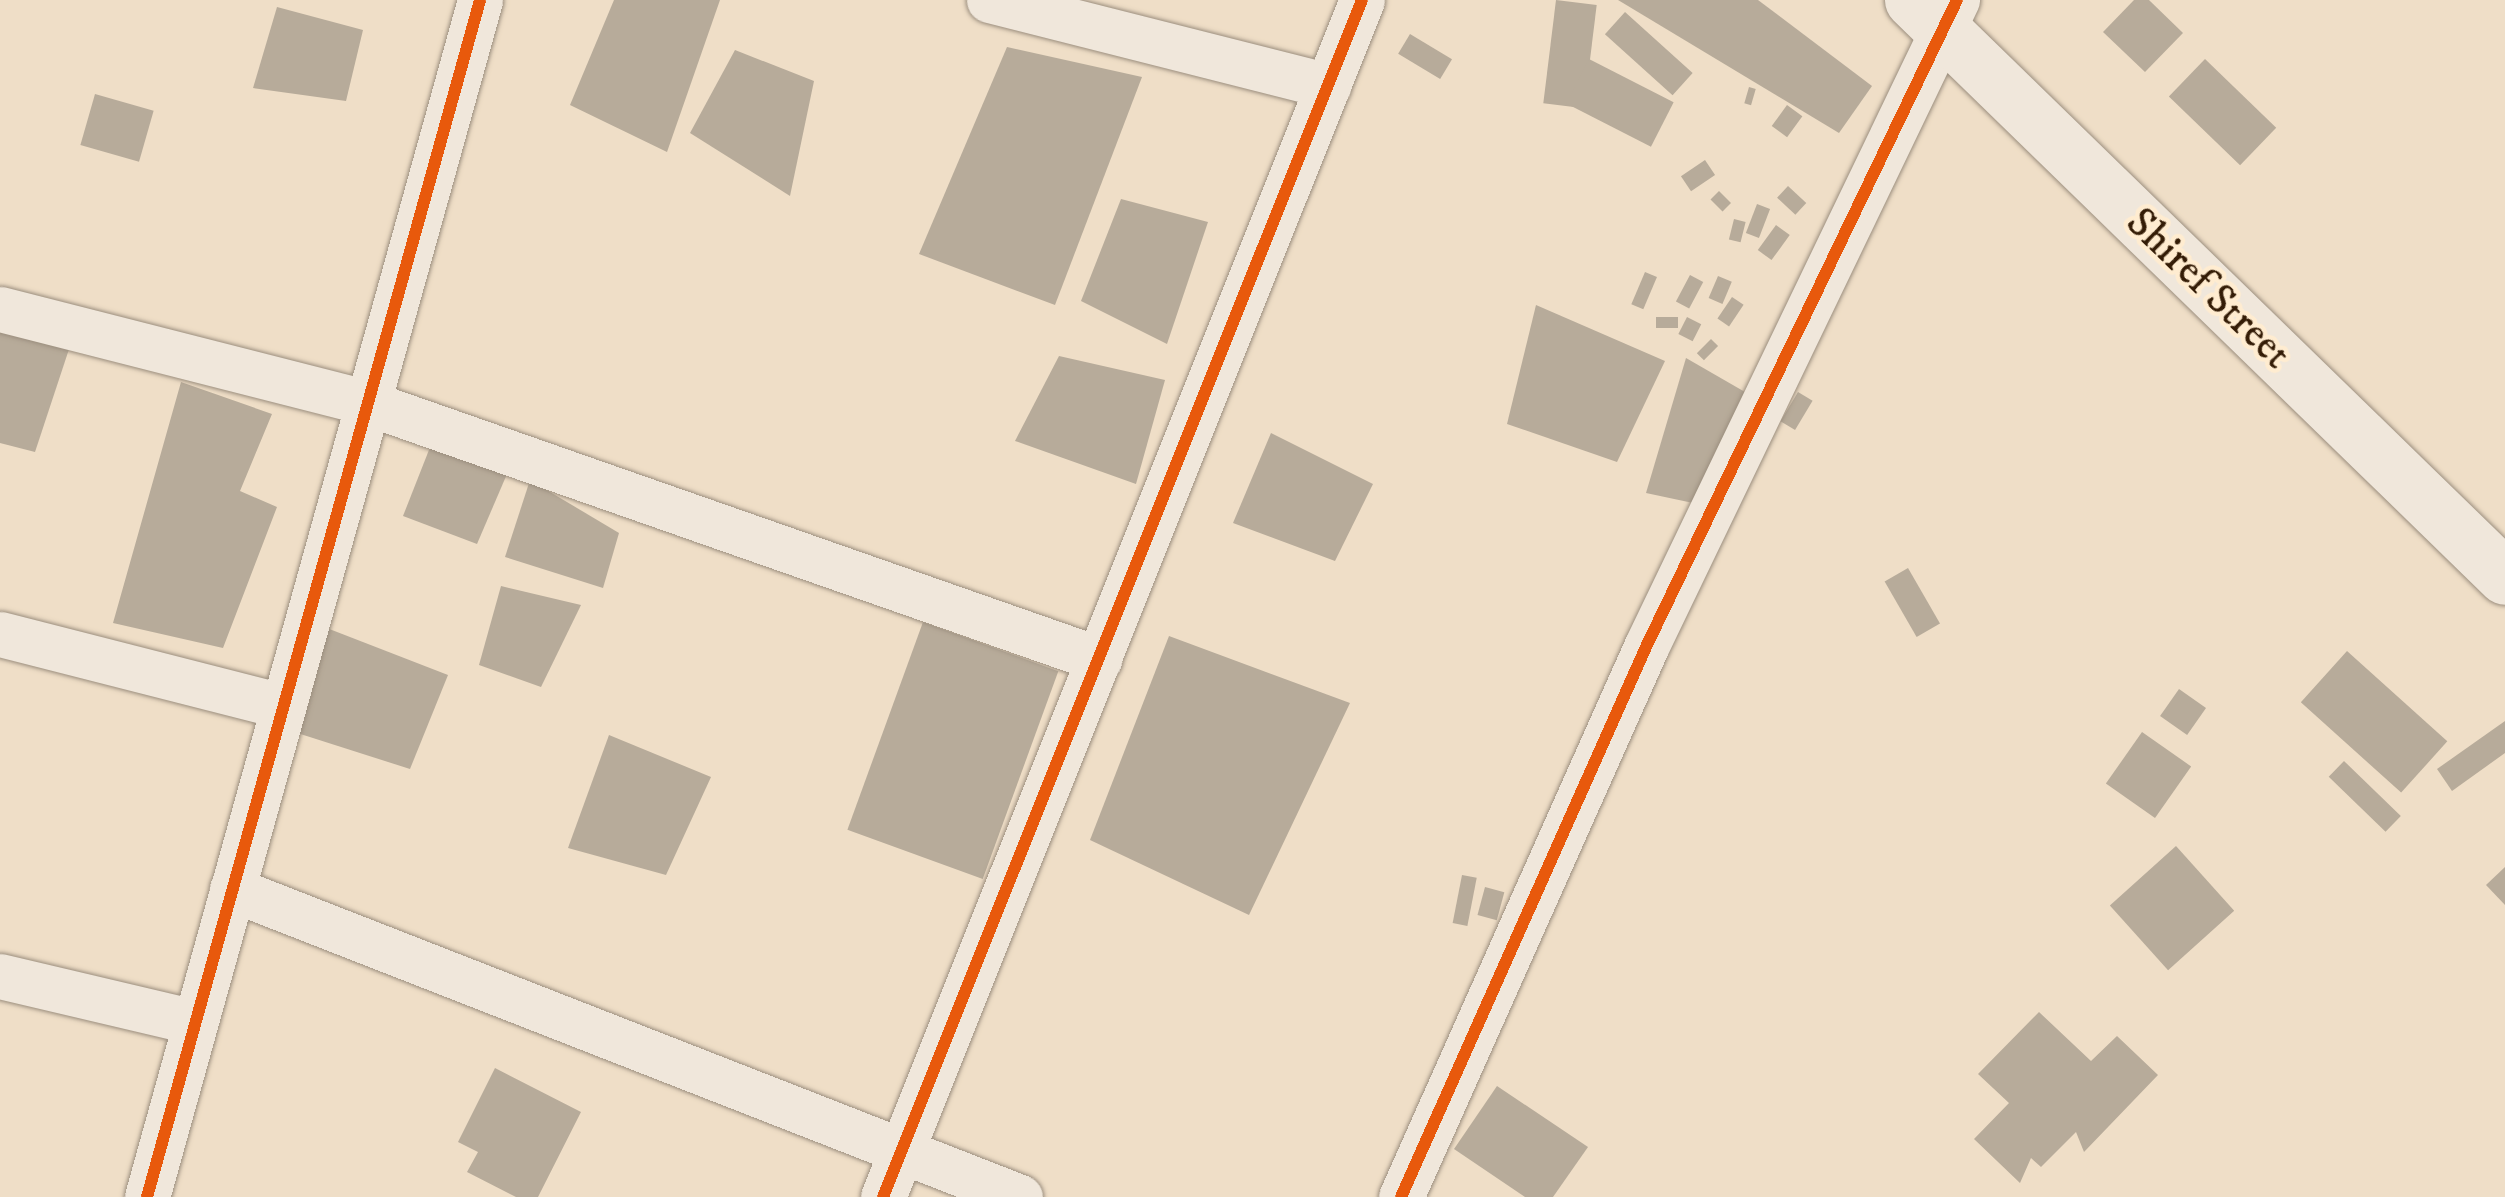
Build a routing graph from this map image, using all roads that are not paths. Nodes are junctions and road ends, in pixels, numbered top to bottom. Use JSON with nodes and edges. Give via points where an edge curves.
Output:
{"nodes":[{"id":1,"x":480,"y":0,"type":"edge"},
{"id":2,"x":989,"y":0,"type":"edge"},
{"id":3,"x":1362,"y":0,"type":"edge"},
{"id":4,"x":1938,"y":11,"type":"edge"},
{"id":5,"x":1328,"y":86,"type":"junction"},
{"id":6,"x":0,"y":308,"type":"edge"},
{"id":7,"x":368,"y":403,"type":"junction"},
{"id":8,"x":2505,"y":577,"type":"edge"},
{"id":9,"x":0,"y":634,"type":"edge"},
{"id":10,"x":1099,"y":658,"type":"junction"},
{"id":11,"x":283,"y":706,"type":"junction"},
{"id":12,"x":232,"y":889,"type":"junction"},
{"id":13,"x":0,"y":976,"type":"edge"},
{"id":14,"x":195,"y":1022,"type":"junction"},
{"id":15,"x":902,"y":1151,"type":"junction"},
{"id":16,"x":146,"y":1197,"type":"edge"},
{"id":17,"x":883,"y":1197,"type":"edge"},
{"id":18,"x":1020,"y":1197,"type":"edge"},
{"id":19,"x":1401,"y":1197,"type":"edge"}],
"edges":[{"from":1,"to":7,"type":"street"},
{"from":2,"to":5,"type":"street"},
{"from":3,"to":5,"type":"street"},
{"from":4,"to":8,"type":"main road","name":"Shiref Street"},
{"from":4,"to":19,"type":"street"},
{"from":5,"to":10,"type":"street"},
{"from":6,"to":7,"type":"street"},
{"from":7,"to":10,"type":"street"},
{"from":7,"to":11,"type":"street"},
{"from":9,"to":11,"type":"street"},
{"from":10,"to":15,"type":"street"},
{"from":11,"to":12,"type":"street"},
{"from":12,"to":14,"type":"street"},
{"from":12,"to":15,"type":"street"},
{"from":13,"to":14,"type":"street"},
{"from":14,"to":16,"type":"street"},
{"from":15,"to":17,"type":"street"},
{"from":15,"to":18,"type":"street"}]}
